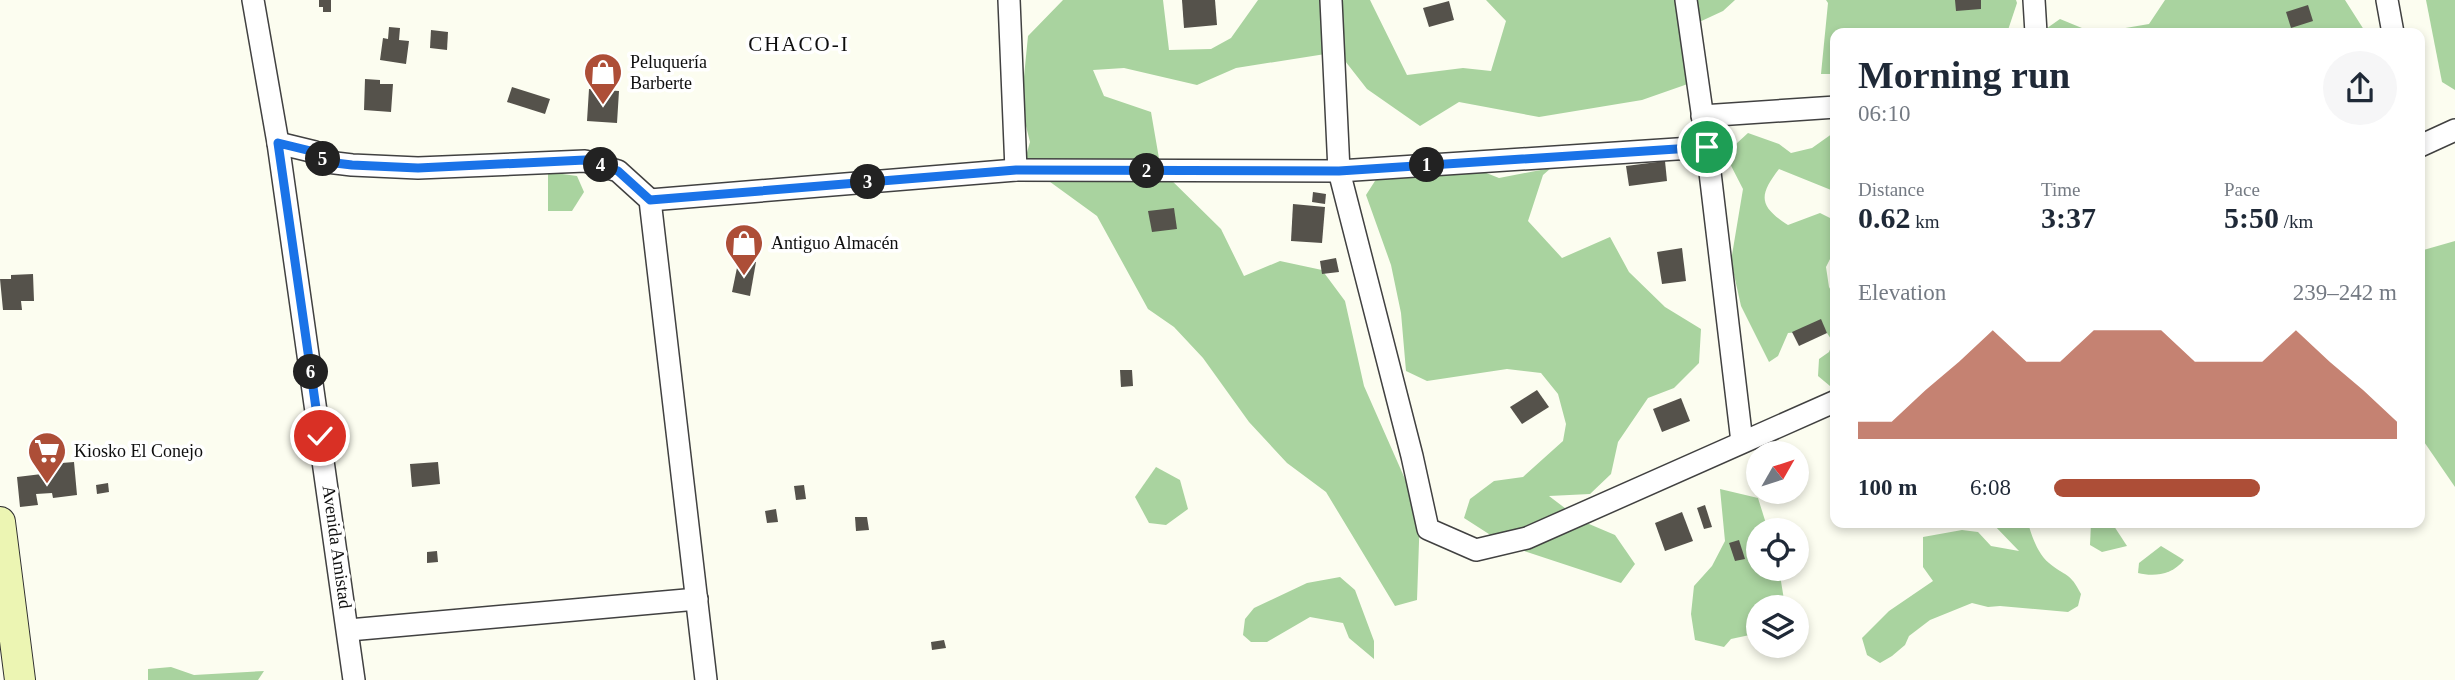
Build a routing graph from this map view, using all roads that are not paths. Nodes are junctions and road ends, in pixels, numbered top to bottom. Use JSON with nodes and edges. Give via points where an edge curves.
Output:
{"nodes":[{"id":1,"x":253,"y":0,"type":"edge"},
{"id":2,"x":1009,"y":0,"type":"edge"},
{"id":3,"x":1331,"y":0,"type":"edge"},
{"id":4,"x":1686,"y":0,"type":"edge"},
{"id":5,"x":2034,"y":0,"type":"edge"},
{"id":6,"x":2387,"y":0,"type":"edge"},
{"id":7,"x":2036,"y":28,"type":"edge"},
{"id":8,"x":2392,"y":28,"type":"edge"},
{"id":9,"x":1830,"y":107,"type":"edge"},
{"id":10,"x":1702,"y":116,"type":"junction"},
{"id":11,"x":2455,"y":130,"type":"edge"},
{"id":12,"x":278,"y":143,"type":"junction"},
{"id":13,"x":2425,"y":144,"type":"edge"},
{"id":14,"x":1707,"y":147,"type":"junction"},
{"id":15,"x":1016,"y":170,"type":"junction"},
{"id":16,"x":1339,"y":171,"type":"junction"},
{"id":17,"x":650,"y":200,"type":"junction"},
{"id":18,"x":1830,"y":404,"type":"edge"},
{"id":19,"x":1742,"y":442,"type":"junction"},
{"id":20,"x":0,"y":522,"type":"edge"},
{"id":21,"x":697,"y":598,"type":"junction"},
{"id":22,"x":349,"y":630,"type":"junction"},
{"id":23,"x":20,"y":680,"type":"edge"},
{"id":24,"x":354,"y":680,"type":"edge"},
{"id":25,"x":706,"y":680,"type":"edge"}],
"edges":[{"from":1,"to":12,"type":"street","name":"Avenida Amistad"},
{"from":2,"to":15,"type":"street"},
{"from":3,"to":16,"type":"street"},
{"from":4,"to":10,"type":"street"},
{"from":5,"to":7,"type":"street"},
{"from":6,"to":8,"type":"street"},
{"from":9,"to":10,"type":"street"},
{"from":10,"to":14,"type":"street"},
{"from":11,"to":13,"type":"street"},
{"from":12,"to":17,"type":"street","via":[[315,152],[327,162],[352,165],[418,168],[585,160],[618,171]]},
{"from":12,"to":22,"type":"street","name":"Avenida Amistad"},
{"from":14,"to":16,"type":"street"},
{"from":14,"to":19,"type":"street"},
{"from":15,"to":16,"type":"street"},
{"from":15,"to":17,"type":"street"},
{"from":16,"to":19,"type":"street","via":[[1428,529],[1476,550],[1527,538]]},
{"from":17,"to":21,"type":"street"},
{"from":18,"to":19,"type":"street"},
{"from":20,"to":23,"type":"street"},
{"from":21,"to":22,"type":"street"},
{"from":21,"to":25,"type":"street"},
{"from":22,"to":24,"type":"street","name":"Avenida Amistad"}]}
